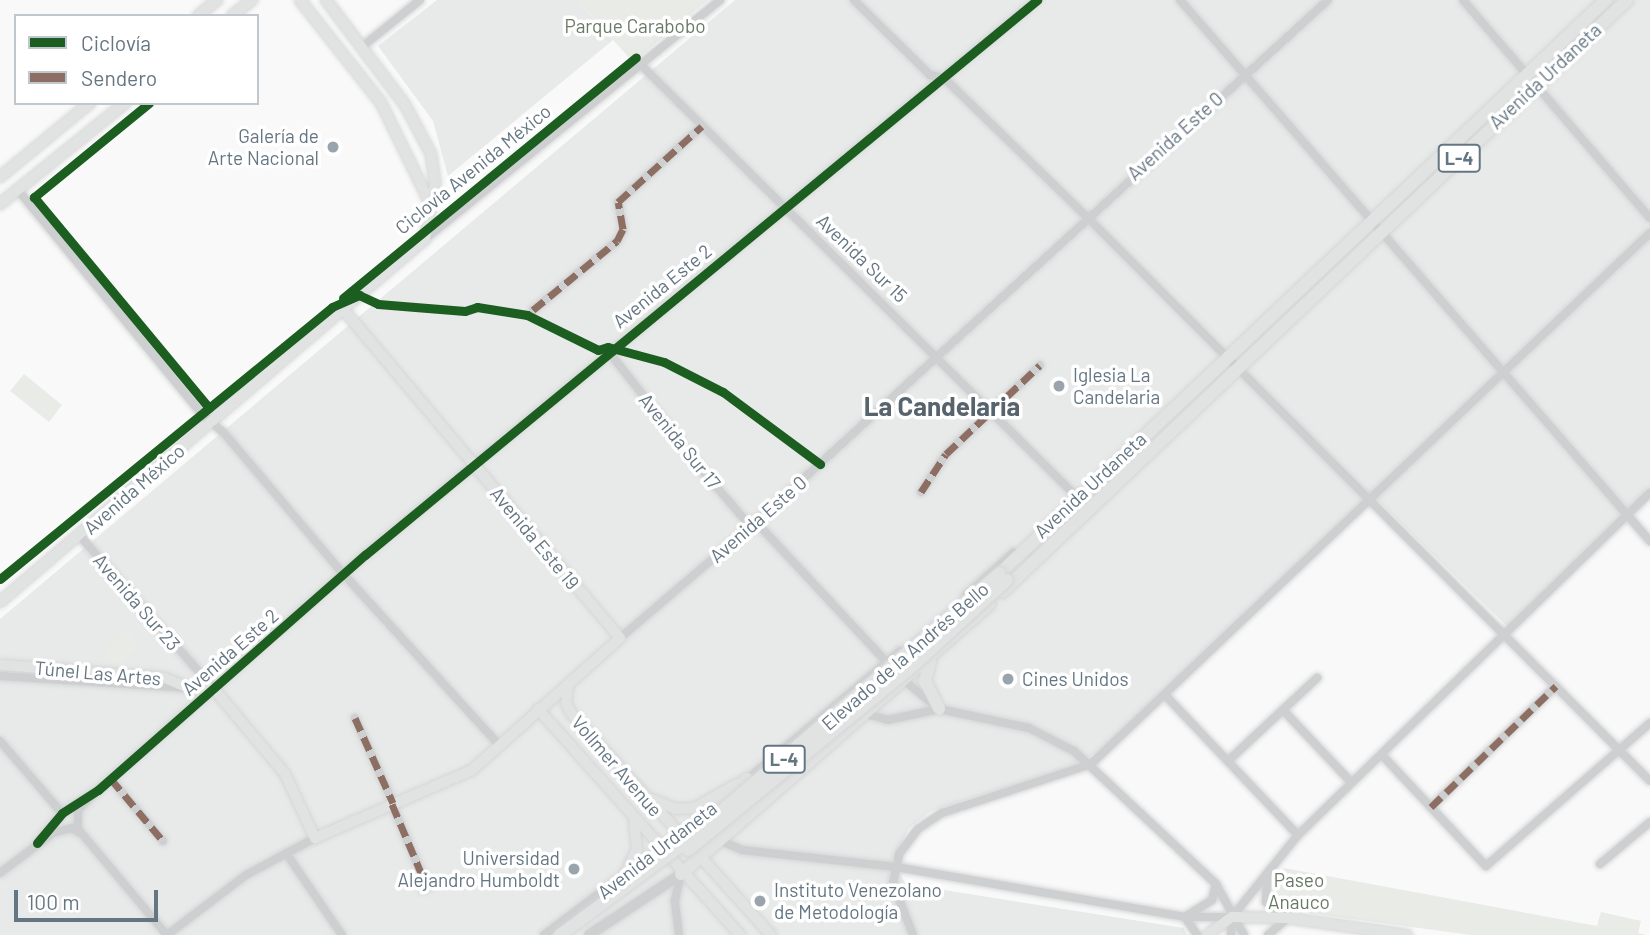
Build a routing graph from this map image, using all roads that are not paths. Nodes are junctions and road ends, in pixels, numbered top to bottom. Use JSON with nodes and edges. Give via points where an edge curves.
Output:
{"nodes":[{"id":1,"x":217,"y":0,"type":"edge"},
{"id":2,"x":251,"y":0,"type":"edge"},
{"id":3,"x":300,"y":0,"type":"edge"},
{"id":4,"x":326,"y":0,"type":"edge"},
{"id":5,"x":420,"y":0,"type":"edge"},
{"id":6,"x":720,"y":0,"type":"edge"},
{"id":7,"x":854,"y":0,"type":"edge"},
{"id":8,"x":1037,"y":0,"type":"edge"},
{"id":9,"x":1180,"y":0,"type":"edge"},
{"id":10,"x":1328,"y":0,"type":"edge"},
{"id":11,"x":1463,"y":0,"type":"edge"},
{"id":12,"x":1606,"y":0,"type":"edge"},
{"id":13,"x":1627,"y":0,"type":"edge"},
{"id":14,"x":200,"y":14,"type":"edge"},
{"id":15,"x":234,"y":14,"type":"edge"},
{"id":16,"x":363,"y":46,"type":"junction"},
{"id":17,"x":642,"y":66,"type":"junction"},
{"id":18,"x":1244,"y":74,"type":"junction"},
{"id":19,"x":1524,"y":76,"type":"junction"},
{"id":20,"x":944,"y":78,"type":"junction"},
{"id":21,"x":1534,"y":86,"type":"junction"},
{"id":22,"x":88,"y":105,"type":"edge"},
{"id":23,"x":123,"y":105,"type":"edge"},
{"id":24,"x":702,"y":126,"type":"junction"},
{"id":25,"x":0,"y":177,"type":"edge"},
{"id":26,"x":18,"y":190,"type":"junction"},
{"id":27,"x":0,"y":204,"type":"edge"},
{"id":28,"x":431,"y":205,"type":"junction"},
{"id":29,"x":786,"y":209,"type":"junction"},
{"id":30,"x":1086,"y":216,"type":"junction"},
{"id":31,"x":1372,"y":218,"type":"junction"},
{"id":32,"x":1650,"y":218,"type":"edge"},
{"id":33,"x":1383,"y":229,"type":"junction"},
{"id":34,"x":1650,"y":233,"type":"edge"},
{"id":35,"x":425,"y":239,"type":"junction"},
{"id":36,"x":342,"y":308,"type":"junction"},
{"id":37,"x":533,"y":310,"type":"dead end"},
{"id":38,"x":608,"y":352,"type":"junction"},
{"id":39,"x":938,"y":356,"type":"junction"},
{"id":40,"x":1226,"y":356,"type":"junction"},
{"id":41,"x":1040,"y":365,"type":"dead end"},
{"id":42,"x":1237,"y":366,"type":"junction"},
{"id":43,"x":1506,"y":372,"type":"junction"},
{"id":44,"x":993,"y":411,"type":"junction"},
{"id":45,"x":212,"y":422,"type":"junction"},
{"id":46,"x":473,"y":464,"type":"junction"},
{"id":47,"x":921,"y":492,"type":"dead end"},
{"id":48,"x":1650,"y":493,"type":"edge"},
{"id":49,"x":1079,"y":499,"type":"junction"},
{"id":50,"x":1374,"y":499,"type":"junction"},
{"id":51,"x":1630,"y":517,"type":"junction"},
{"id":52,"x":756,"y":522,"type":"junction"},
{"id":53,"x":1052,"y":532,"type":"junction"},
{"id":54,"x":80,"y":536,"type":"junction"},
{"id":55,"x":1650,"y":541,"type":"edge"},
{"id":56,"x":347,"y":575,"type":"junction"},
{"id":57,"x":1003,"y":576,"type":"junction"},
{"id":58,"x":0,"y":602,"type":"edge"},
{"id":59,"x":620,"y":638,"type":"junction"},
{"id":60,"x":1505,"y":638,"type":"junction"},
{"id":61,"x":918,"y":639,"type":"junction"},
{"id":62,"x":933,"y":658,"type":"junction"},
{"id":63,"x":886,"y":661,"type":"junction"},
{"id":64,"x":190,"y":664,"type":"junction"},
{"id":65,"x":2,"y":671,"type":"edge"},
{"id":66,"x":1317,"y":678,"type":"dead end"},
{"id":67,"x":904,"y":682,"type":"junction"},
{"id":68,"x":570,"y":683,"type":"junction"},
{"id":69,"x":1556,"y":686,"type":"junction"},
{"id":70,"x":188,"y":688,"type":"junction"},
{"id":71,"x":214,"y":688,"type":"junction"},
{"id":72,"x":1165,"y":695,"type":"junction"},
{"id":73,"x":538,"y":709,"type":"junction"},
{"id":74,"x":939,"y":709,"type":"junction"},
{"id":75,"x":1283,"y":710,"type":"junction"},
{"id":76,"x":187,"y":712,"type":"junction"},
{"id":77,"x":866,"y":714,"type":"junction"},
{"id":78,"x":355,"y":718,"type":"dead end"},
{"id":79,"x":1650,"y":723,"type":"edge"},
{"id":80,"x":0,"y":741,"type":"edge"},
{"id":81,"x":499,"y":745,"type":"junction"},
{"id":82,"x":1621,"y":749,"type":"junction"},
{"id":83,"x":1382,"y":755,"type":"junction"},
{"id":84,"x":1228,"y":761,"type":"junction"},
{"id":85,"x":1091,"y":764,"type":"junction"},
{"id":86,"x":111,"y":779,"type":"junction"},
{"id":87,"x":747,"y":779,"type":"junction"},
{"id":88,"x":1650,"y":781,"type":"edge"},
{"id":89,"x":1352,"y":783,"type":"junction"},
{"id":90,"x":98,"y":790,"type":"junction"},
{"id":91,"x":644,"y":796,"type":"junction"},
{"id":92,"x":392,"y":804,"type":"junction"},
{"id":93,"x":1431,"y":807,"type":"junction"},
{"id":94,"x":628,"y":810,"type":"junction"},
{"id":95,"x":62,"y":813,"type":"junction"},
{"id":96,"x":1650,"y":822,"type":"edge"},
{"id":97,"x":1298,"y":835,"type":"junction"},
{"id":98,"x":678,"y":836,"type":"junction"},
{"id":99,"x":84,"y":838,"type":"junction"},
{"id":100,"x":315,"y":838,"type":"junction"},
{"id":101,"x":163,"y":841,"type":"dead end"},
{"id":102,"x":721,"y":841,"type":"junction"},
{"id":103,"x":37,"y":843,"type":"junction"},
{"id":104,"x":659,"y":850,"type":"junction"},
{"id":105,"x":286,"y":853,"type":"junction"},
{"id":106,"x":701,"y":858,"type":"junction"},
{"id":107,"x":1600,"y":864,"type":"dead end"},
{"id":108,"x":895,"y":867,"type":"junction"},
{"id":109,"x":1268,"y":872,"type":"junction"},
{"id":110,"x":0,"y":873,"type":"edge"},
{"id":111,"x":681,"y":874,"type":"junction"},
{"id":112,"x":624,"y":876,"type":"junction"},
{"id":113,"x":1216,"y":884,"type":"junction"},
{"id":114,"x":424,"y":885,"type":"dead end"},
{"id":115,"x":1185,"y":917,"type":"junction"},
{"id":116,"x":1232,"y":917,"type":"junction"},
{"id":117,"x":1288,"y":918,"type":"junction"},
{"id":118,"x":167,"y":935,"type":"edge"},
{"id":119,"x":342,"y":935,"type":"edge"},
{"id":120,"x":544,"y":935,"type":"edge"},
{"id":121,"x":560,"y":935,"type":"edge"},
{"id":122,"x":572,"y":935,"type":"edge"},
{"id":123,"x":589,"y":935,"type":"edge"},
{"id":124,"x":680,"y":935,"type":"edge"},
{"id":125,"x":740,"y":935,"type":"edge"},
{"id":126,"x":771,"y":935,"type":"edge"},
{"id":127,"x":913,"y":935,"type":"edge"},
{"id":128,"x":1197,"y":935,"type":"edge"},
{"id":129,"x":1207,"y":935,"type":"edge"},
{"id":130,"x":1231,"y":935,"type":"edge"},
{"id":131,"x":1244,"y":935,"type":"edge"},
{"id":132,"x":1268,"y":935,"type":"edge"},
{"id":133,"x":1407,"y":935,"type":"edge"}],
"edges":[{"from":1,"to":14,"type":"main road"},
{"from":2,"to":15,"type":"main road"},
{"from":3,"to":28,"type":"main road","via":[[381,103]]},
{"from":4,"to":16,"type":"main road"},
{"from":5,"to":16,"type":"street"},
{"from":6,"to":17,"type":"street","name":"Avenida México"},
{"from":7,"to":20,"type":"street","via":[[930,75]]},
{"from":8,"to":20,"type":"street","name":"Avenida Este 2"},
{"from":9,"to":18,"type":"street"},
{"from":10,"to":18,"type":"street","name":"Avenida Este 0"},
{"from":11,"to":19,"type":"street"},
{"from":12,"to":19,"type":"main road","name":"Avenida Urdaneta","number":"L-4"},
{"from":13,"to":21,"type":"main road","name":"Avenida Urdaneta","number":"L-4"},
{"from":16,"to":28,"type":"main road","via":[[405,104],[431,154],[435,183]]},
{"from":17,"to":24,"type":"street","name":"Avenida Sur 15"},
{"from":17,"to":35,"type":"street","name":"Avenida México"},
{"from":18,"to":30,"type":"street","name":"Avenida Este 0"},
{"from":18,"to":31,"type":"street"},
{"from":19,"to":21,"type":"street"},
{"from":19,"to":31,"type":"main road","name":"Avenida Urdaneta","number":"L-4"},
{"from":20,"to":29,"type":"street","name":"Avenida Este 2"},
{"from":20,"to":30,"type":"street"},
{"from":21,"to":32,"type":"street"},
{"from":21,"to":33,"type":"main road","name":"Avenida Urdaneta","number":"L-4"},
{"from":22,"to":25,"type":"main road"},
{"from":23,"to":26,"type":"main road"},
{"from":24,"to":29,"type":"street","name":"Avenida Sur 15"},
{"from":24,"to":37,"type":"street","via":[[618,202],[623,229],[617,241]]},
{"from":26,"to":27,"type":"main road"},
{"from":26,"to":45,"type":"street"},
{"from":28,"to":35,"type":"main road"},
{"from":29,"to":38,"type":"street","name":"Avenida Este 2"},
{"from":29,"to":39,"type":"street","name":"Avenida Sur 15"},
{"from":30,"to":39,"type":"street","name":"Avenida Este 0"},
{"from":30,"to":40,"type":"street"},
{"from":31,"to":33,"type":"street"},
{"from":31,"to":40,"type":"main road","name":"Avenida Urdaneta","number":"L-4"},
{"from":33,"to":42,"type":"main road","name":"Avenida Urdaneta","number":"L-4"},
{"from":33,"to":43,"type":"street"},
{"from":34,"to":43,"type":"street"},
{"from":35,"to":36,"type":"main road","name":"Avenida México"},
{"from":36,"to":45,"type":"main road","name":"Avenida México"},
{"from":36,"to":46,"type":"main road","name":"Avenida Este 19"},
{"from":38,"to":46,"type":"street","name":"Avenida Este 2"},
{"from":38,"to":52,"type":"street","name":"Avenida Sur 17","via":[[745,520]]},
{"from":39,"to":44,"type":"street","name":"Avenida Sur 15"},
{"from":39,"to":52,"type":"street","name":"Avenida Este 0"},
{"from":40,"to":42,"type":"street"},
{"from":40,"to":49,"type":"main road","name":"Avenida Urdaneta","number":"L-4"},
{"from":41,"to":44,"type":"street"},
{"from":42,"to":50,"type":"street"},
{"from":42,"to":53,"type":"main road","name":"Avenida Urdaneta","number":"L-4"},
{"from":43,"to":50,"type":"street"},
{"from":43,"to":51,"type":"street"},
{"from":44,"to":47,"type":"street","via":[[946,454]]},
{"from":44,"to":49,"type":"street","name":"Avenida Sur 15"},
{"from":45,"to":54,"type":"main road","name":"Avenida México"},
{"from":45,"to":56,"type":"street"},
{"from":46,"to":56,"type":"street","name":"Avenida Este 2"},
{"from":46,"to":59,"type":"main road","name":"Avenida Este 19"},
{"from":48,"to":51,"type":"street"},
{"from":49,"to":53,"type":"main road","name":"Avenida Urdaneta","number":"L-4"},
{"from":50,"to":60,"type":"street"},
{"from":50,"to":72,"type":"street"},
{"from":51,"to":55,"type":"street"},
{"from":51,"to":60,"type":"street"},
{"from":52,"to":59,"type":"street","name":"Avenida Este 0"},
{"from":52,"to":63,"type":"street","name":"Avenida Sur 17"},
{"from":53,"to":57,"type":"main road","name":"Elevado de la Andrés Bello","number":"L-4"},
{"from":53,"to":61,"type":"street","name":"Avenida Urdaneta","number":"L-4"},
{"from":53,"to":62,"type":"main road","name":"Avenida Urdaneta","number":"L-4","via":[[1000,594]]},
{"from":54,"to":58,"type":"main road","name":"Avenida México"},
{"from":54,"to":64,"type":"street","name":"Avenida Sur 23"},
{"from":56,"to":71,"type":"street","name":"Avenida Este 2"},
{"from":56,"to":81,"type":"street"},
{"from":57,"to":121,"type":"main road","name":"Elevado de la Andrés Bello","number":"L-4","bridge":true,"via":[[678,848]]},
{"from":57,"to":122,"type":"main road","name":"Elevado de la Andrés Bello","number":"L-4","bridge":true,"via":[[743,809]]},
{"from":59,"to":68,"type":"main road","name":"Avenida Este 0"},
{"from":60,"to":69,"type":"street"},
{"from":60,"to":83,"type":"street"},
{"from":61,"to":62,"type":"main road","via":[[908,660],[918,665]]},
{"from":61,"to":63,"type":"street","name":"Avenida Urdaneta","number":"L-4"},
{"from":62,"to":67,"type":"main road","name":"Avenida Urdaneta","number":"L-4"},
{"from":62,"to":74,"type":"main road","via":[[925,681]]},
{"from":63,"to":67,"type":"street","name":"Avenida Sur 17"},
{"from":63,"to":87,"type":"street","name":"Avenida Urdaneta","number":"L-4"},
{"from":64,"to":70,"type":"street","via":[[197,676]]},
{"from":64,"to":71,"type":"street","name":"Avenida Sur 23"},
{"from":65,"to":70,"type":"main road","name":"Túnel Las Artes","via":[[165,678]]},
{"from":66,"to":75,"type":"street"},
{"from":67,"to":74,"type":"street","name":"Avenida Sur 17"},
{"from":67,"to":77,"type":"main road","name":"Avenida Urdaneta","number":"L-4"},
{"from":68,"to":73,"type":"main road","name":"Avenida Este 0"},
{"from":68,"to":91,"type":"main road","name":"Vollmer Avenue","via":[[565,691],[571,713]]},
{"from":69,"to":82,"type":"street"},
{"from":69,"to":93,"type":"street"},
{"from":70,"to":71,"type":"main road","name":"Avenida Este 2"},
{"from":70,"to":76,"type":"street","name":"Avenida Este 2"},
{"from":71,"to":76,"type":"street","name":"Avenida Este 2"},
{"from":71,"to":100,"type":"main road","name":"Avenida Sur 23","via":[[285,774]]},
{"from":72,"to":84,"type":"street"},
{"from":72,"to":85,"type":"street"},
{"from":73,"to":81,"type":"main road","name":"Avenida Este 0"},
{"from":73,"to":94,"type":"main road","name":"Vollmer Avenue"},
{"from":74,"to":77,"type":"street","via":[[888,720]]},
{"from":74,"to":85,"type":"street","via":[[1042,733]]},
{"from":75,"to":84,"type":"street"},
{"from":75,"to":89,"type":"street"},
{"from":76,"to":86,"type":"street","name":"Avenida Este 2"},
{"from":77,"to":102,"type":"main road","name":"Avenida Urdaneta","number":"L-4"},
{"from":78,"to":92,"type":"street"},
{"from":79,"to":82,"type":"street"},
{"from":80,"to":95,"type":"street"},
{"from":81,"to":92,"type":"main road","name":"Avenida Este 0","via":[[472,770]]},
{"from":82,"to":88,"type":"street"},
{"from":82,"to":93,"type":"street","via":[[1486,866]]},
{"from":83,"to":89,"type":"street"},
{"from":83,"to":93,"type":"street"},
{"from":84,"to":97,"type":"street"},
{"from":85,"to":108,"type":"street","via":[[942,813],[910,837]]},
{"from":85,"to":113,"type":"street"},
{"from":86,"to":90,"type":"street","name":"Avenida Este 2"},
{"from":86,"to":101,"type":"street"},
{"from":87,"to":91,"type":"main road","via":[[694,808],[675,809]]},
{"from":87,"to":98,"type":"street","name":"Avenida Urdaneta","number":"L-4"},
{"from":87,"to":102,"type":"main road","number":"L-4","via":[[696,825],[700,842]]},
{"from":89,"to":97,"type":"street"},
{"from":90,"to":95,"type":"street","name":"Avenida Este 2"},
{"from":90,"to":99,"type":"street","via":[[78,810]]},
{"from":91,"to":98,"type":"main road","name":"Vollmer Avenue"},
{"from":92,"to":100,"type":"main road","name":"Avenida Este 0"},
{"from":92,"to":114,"type":"street"},
{"from":94,"to":104,"type":"main road","name":"Vollmer Avenue"},
{"from":94,"to":112,"type":"main road","via":[[637,849]]},
{"from":95,"to":103,"type":"street","name":"Avenida Este 2"},
{"from":96,"to":107,"type":"street"},
{"from":97,"to":109,"type":"street"},
{"from":98,"to":104,"type":"street","name":"Avenida Urdaneta","number":"L-4"},
{"from":98,"to":106,"type":"main road","name":"Vollmer Avenue"},
{"from":99,"to":103,"type":"street","via":[[67,828]]},
{"from":99,"to":118,"type":"street"},
{"from":100,"to":105,"type":"street","name":"Avenida Este 0"},
{"from":102,"to":106,"type":"main road","name":"Avenida Urdaneta","number":"L-4"},
{"from":102,"to":108,"type":"street","via":[[742,850]]},
{"from":103,"to":110,"type":"street"},
{"from":104,"to":111,"type":"main road","name":"Vollmer Avenue"},
{"from":104,"to":112,"type":"street","name":"Avenida Urdaneta","number":"L-4"},
{"from":105,"to":118,"type":"street","name":"Avenida Este 0","via":[[246,874]]},
{"from":105,"to":119,"type":"street"},
{"from":106,"to":111,"type":"main road","name":"Avenida Urdaneta","number":"L-4"},
{"from":106,"to":126,"type":"main road","name":"Vollmer Avenue"},
{"from":108,"to":115,"type":"street"},
{"from":108,"to":127,"type":"street","via":[[894,894]]},
{"from":109,"to":116,"type":"street"},
{"from":109,"to":117,"type":"street","via":[[1266,902]]},
{"from":111,"to":123,"type":"street","name":"Avenida Urdaneta"},
{"from":111,"to":124,"type":"street","via":[[675,900]]},
{"from":111,"to":125,"type":"main road","name":"Vollmer Avenue"},
{"from":112,"to":120,"type":"street","name":"Avenida Urdaneta","number":"L-4"},
{"from":113,"to":115,"type":"street","via":[[1212,900]]},
{"from":113,"to":116,"type":"street"},
{"from":115,"to":116,"type":"street"},
{"from":115,"to":128,"type":"street"},
{"from":116,"to":117,"type":"main road"},
{"from":116,"to":129,"type":"main road"},
{"from":116,"to":130,"type":"street"},
{"from":116,"to":131,"type":"street"},
{"from":117,"to":132,"type":"street"},
{"from":117,"to":133,"type":"main road"}]}
